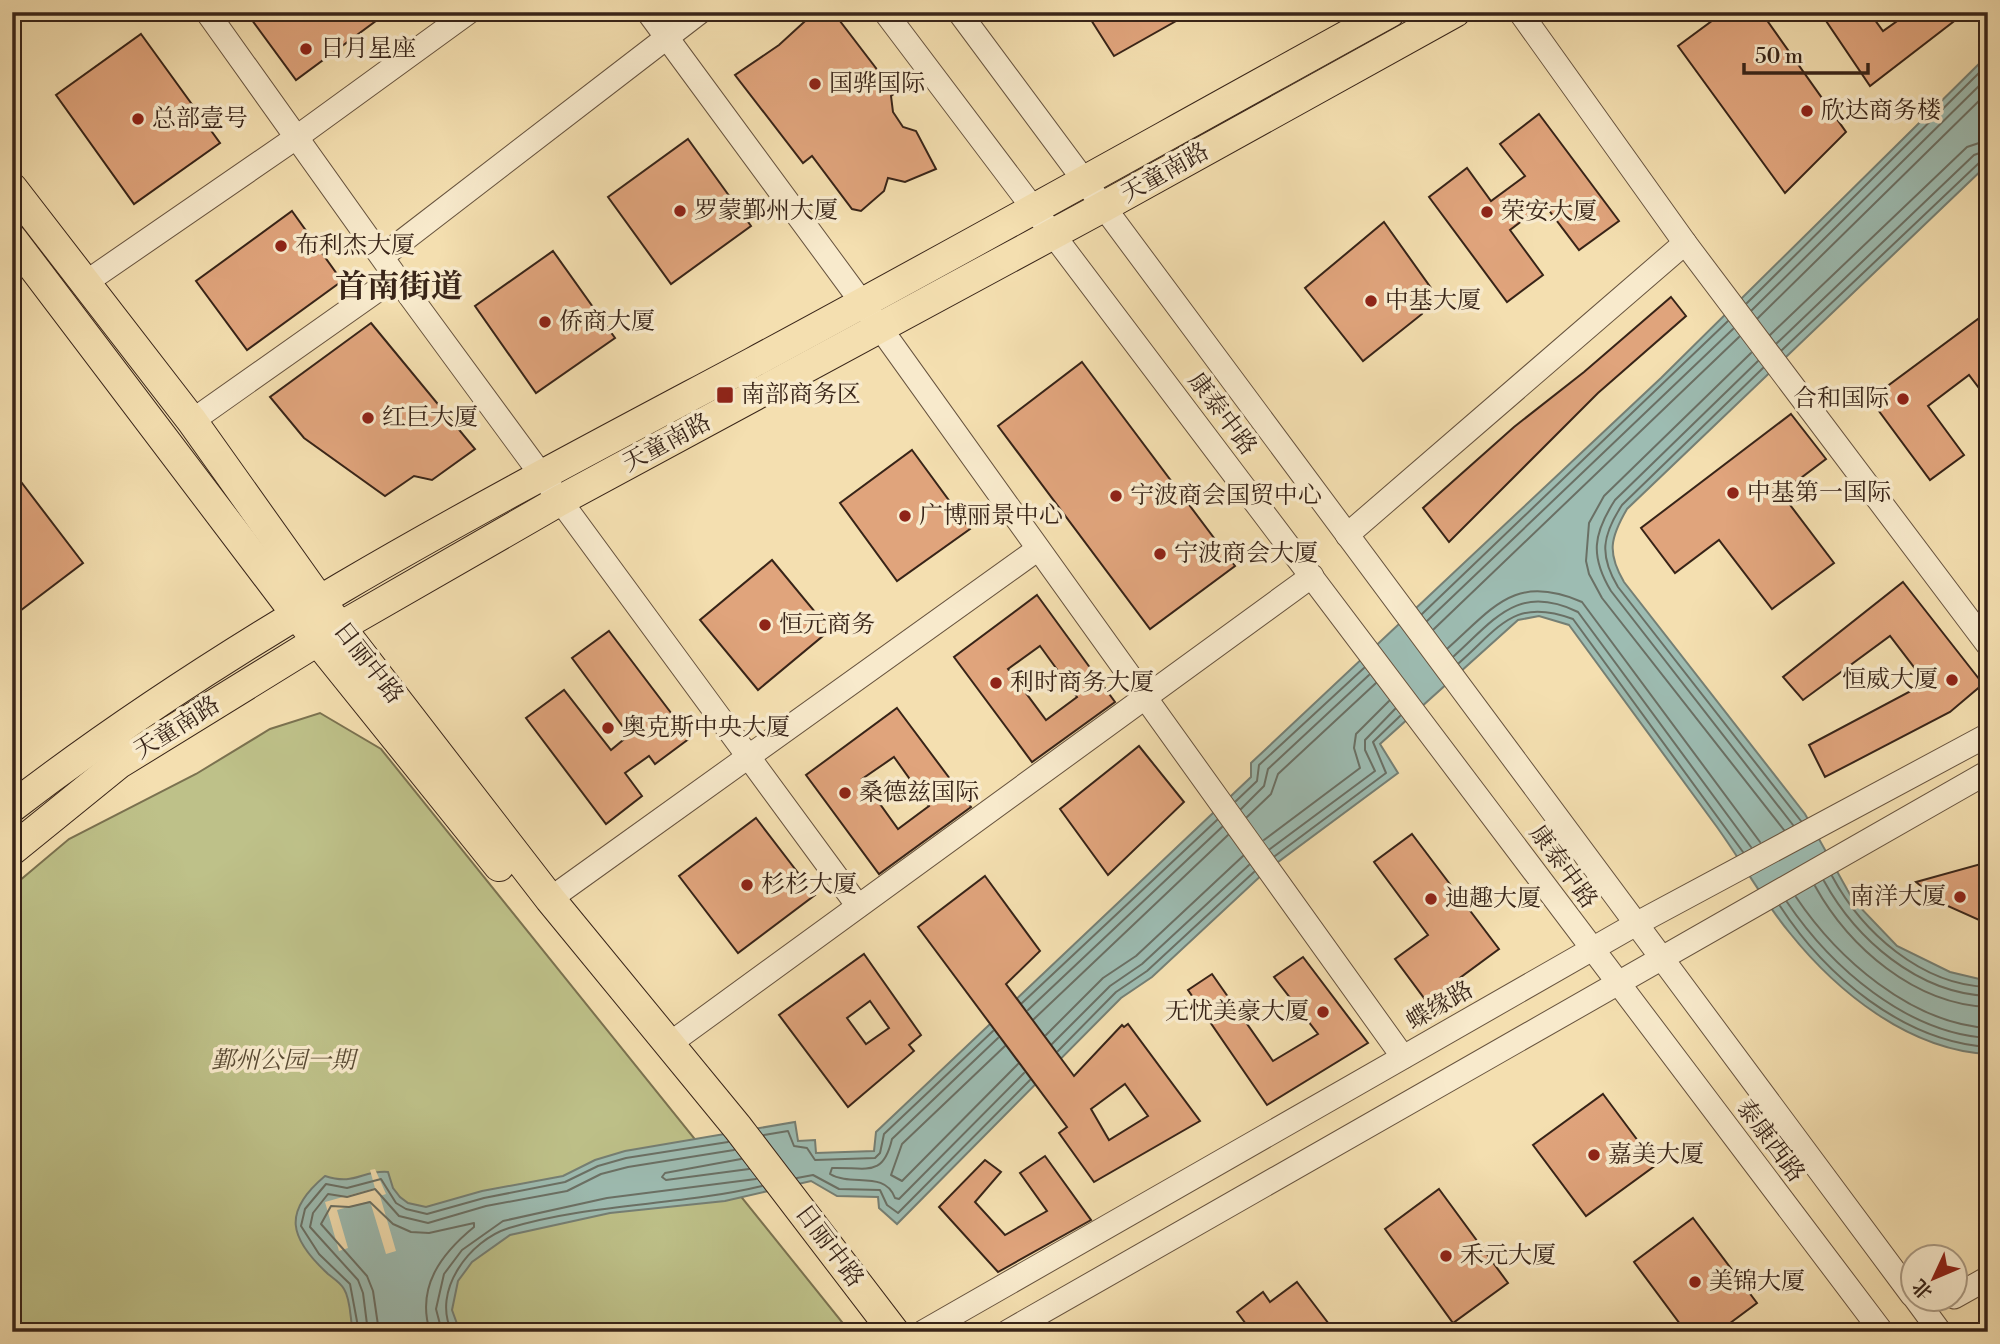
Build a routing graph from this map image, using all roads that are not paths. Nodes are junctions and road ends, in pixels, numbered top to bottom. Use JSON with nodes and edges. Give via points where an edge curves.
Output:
{"nodes":[{"id":1,"x":206,"y":12,"type":"edge"},
{"id":2,"x":468,"y":12,"type":"edge"},
{"id":3,"x":648,"y":12,"type":"edge"},
{"id":4,"x":700,"y":12,"type":"edge"},
{"id":5,"x":885,"y":12,"type":"edge"},
{"id":6,"x":959,"y":12,"type":"edge"},
{"id":7,"x":1390,"y":12,"type":"edge"},
{"id":8,"x":1455,"y":12,"type":"edge"},
{"id":9,"x":1520,"y":12,"type":"edge"},
{"id":10,"x":667,"y":38,"type":"junction"},
{"id":11,"x":297,"y":137,"type":"junction"},
{"id":12,"x":1084,"y":180,"type":"junction"},
{"id":13,"x":12,"y":188,"type":"edge"},
{"id":14,"x":1103,"y":207,"type":"junction"},
{"id":15,"x":1033,"y":208,"type":"junction"},
{"id":16,"x":1053,"y":234,"type":"junction"},
{"id":17,"x":12,"y":239,"type":"edge"},
{"id":18,"x":1685,"y":243,"type":"junction"},
{"id":19,"x":383,"y":256,"type":"junction"},
{"id":20,"x":396,"y":277,"type":"junction"},
{"id":21,"x":85,"y":283,"type":"junction"},
{"id":22,"x":871,"y":316,"type":"junction"},
{"id":23,"x":191,"y":421,"type":"junction"},
{"id":24,"x":541,"y":476,"type":"junction"},
{"id":25,"x":559,"y":501,"type":"junction"},
{"id":26,"x":1347,"y":535,"type":"junction"},
{"id":27,"x":1038,"y":549,"type":"junction"},
{"id":28,"x":1312,"y":576,"type":"junction"},
{"id":29,"x":309,"y":608,"type":"junction"},
{"id":30,"x":329,"y":634,"type":"junction"},
{"id":31,"x":1988,"y":645,"type":"edge"},
{"id":32,"x":1143,"y":697,"type":"junction"},
{"id":33,"x":1988,"y":735,"type":"edge"},
{"id":34,"x":748,"y":757,"type":"junction"},
{"id":35,"x":1988,"y":772,"type":"edge"},
{"id":36,"x":12,"y":807,"type":"edge"},
{"id":37,"x":12,"y":850,"type":"edge"},
{"id":38,"x":550,"y":899,"type":"junction"},
{"id":39,"x":858,"y":906,"type":"junction"},
{"id":40,"x":1636,"y":924,"type":"junction"},
{"id":41,"x":1591,"y":949,"type":"junction"},
{"id":42,"x":1660,"y":957,"type":"junction"},
{"id":43,"x":1616,"y":982,"type":"junction"},
{"id":44,"x":668,"y":1045,"type":"junction"},
{"id":45,"x":1403,"y":1057,"type":"junction"},
{"id":46,"x":727,"y":1130,"type":"junction"},
{"id":47,"x":784,"y":1201,"type":"junction"},
{"id":48,"x":1898,"y":1275,"type":"edge"},
{"id":49,"x":1988,"y":1278,"type":"edge"},
{"id":50,"x":1968,"y":1289,"type":"edge"},
{"id":51,"x":1925,"y":1312,"type":"edge"},
{"id":52,"x":875,"y":1332,"type":"edge"},
{"id":53,"x":894,"y":1332,"type":"edge"},
{"id":54,"x":923,"y":1332,"type":"edge"},
{"id":55,"x":1007,"y":1332,"type":"edge"},
{"id":56,"x":1882,"y":1332,"type":"edge"},
{"id":57,"x":1940,"y":1332,"type":"edge"}],
"edges":[{"from":1,"to":11,"type":"street"},
{"from":2,"to":11,"type":"street"},
{"from":3,"to":10,"type":"street"},
{"from":4,"to":10,"type":"street"},
{"from":5,"to":15,"type":"street","name":"康泰中路"},
{"from":6,"to":12,"type":"street","name":"康泰中路"},
{"from":7,"to":12,"type":"main road","name":"天童南路"},
{"from":8,"to":14,"type":"main road","name":"天童南路"},
{"from":9,"to":18,"type":"street"},
{"from":10,"to":19,"type":"street"},
{"from":10,"to":22,"type":"street"},
{"from":11,"to":19,"type":"street"},
{"from":11,"to":21,"type":"street"},
{"from":12,"to":14,"type":"street","name":"康泰中路"},
{"from":12,"to":15,"type":"main road","name":"天童南路"},
{"from":13,"to":21,"type":"main road","name":"日丽中路"},
{"from":14,"to":16,"type":"main road","name":"天童南路"},
{"from":14,"to":26,"type":"street","name":"康泰中路"},
{"from":15,"to":16,"type":"street","name":"康泰中路"},
{"from":15,"to":22,"type":"main road","name":"天童南路"},
{"from":16,"to":22,"type":"main road","name":"天童南路"},
{"from":16,"to":28,"type":"street","name":"康泰中路"},
{"from":17,"to":29,"type":"main road","name":"日丽中路"},
{"from":18,"to":26,"type":"street"},
{"from":18,"to":31,"type":"street"},
{"from":19,"to":20,"type":"street"},
{"from":20,"to":23,"type":"street"},
{"from":20,"to":24,"type":"street"},
{"from":21,"to":23,"type":"main road","name":"日丽中路"},
{"from":22,"to":24,"type":"main road","name":"天童南路"},
{"from":22,"to":25,"type":"main road","name":"天童南路"},
{"from":22,"to":27,"type":"street"},
{"from":23,"to":29,"type":"main road","name":"日丽中路"},
{"from":24,"to":25,"type":"street"},
{"from":24,"to":29,"type":"main road","name":"天童南路"},
{"from":25,"to":30,"type":"main road","name":"天童南路"},
{"from":25,"to":34,"type":"street"},
{"from":26,"to":40,"type":"street","name":"康泰中路"},
{"from":27,"to":32,"type":"street"},
{"from":27,"to":34,"type":"street"},
{"from":28,"to":32,"type":"street"},
{"from":28,"to":41,"type":"street","name":"康泰中路"},
{"from":29,"to":30,"type":"main road","name":"日丽中路"},
{"from":29,"to":36,"type":"main road","name":"天童南路","via":[[96,742]]},
{"from":30,"to":37,"type":"main road","name":"天童南路","via":[[118,764]]},
{"from":30,"to":38,"type":"main road","name":"日丽中路"},
{"from":30,"to":46,"type":"main road","name":"日丽中路"},
{"from":32,"to":39,"type":"street"},
{"from":32,"to":45,"type":"street"},
{"from":33,"to":40,"type":"street","name":"蝶缘路"},
{"from":34,"to":38,"type":"street"},
{"from":34,"to":39,"type":"street"},
{"from":35,"to":42,"type":"street"},
{"from":38,"to":44,"type":"main road","name":"日丽中路"},
{"from":39,"to":44,"type":"street"},
{"from":40,"to":41,"type":"street","name":"蝶缘路"},
{"from":40,"to":42,"type":"street","name":"康泰中路"},
{"from":41,"to":43,"type":"street","name":"康泰中路"},
{"from":41,"to":45,"type":"street","name":"蝶缘路"},
{"from":42,"to":43,"type":"street"},
{"from":42,"to":48,"type":"street","name":"泰康西路"},
{"from":43,"to":55,"type":"street"},
{"from":43,"to":56,"type":"street","name":"泰康西路"},
{"from":44,"to":46,"type":"main road","name":"日丽中路"},
{"from":45,"to":54,"type":"street","name":"蝶缘路"},
{"from":46,"to":47,"type":"main road"},
{"from":47,"to":52,"type":"main road"},
{"from":47,"to":53,"type":"main road","name":"日丽中路"},
{"from":49,"to":50,"type":"street"},
{"from":51,"to":57,"type":"street","name":"泰康西路"}]}
